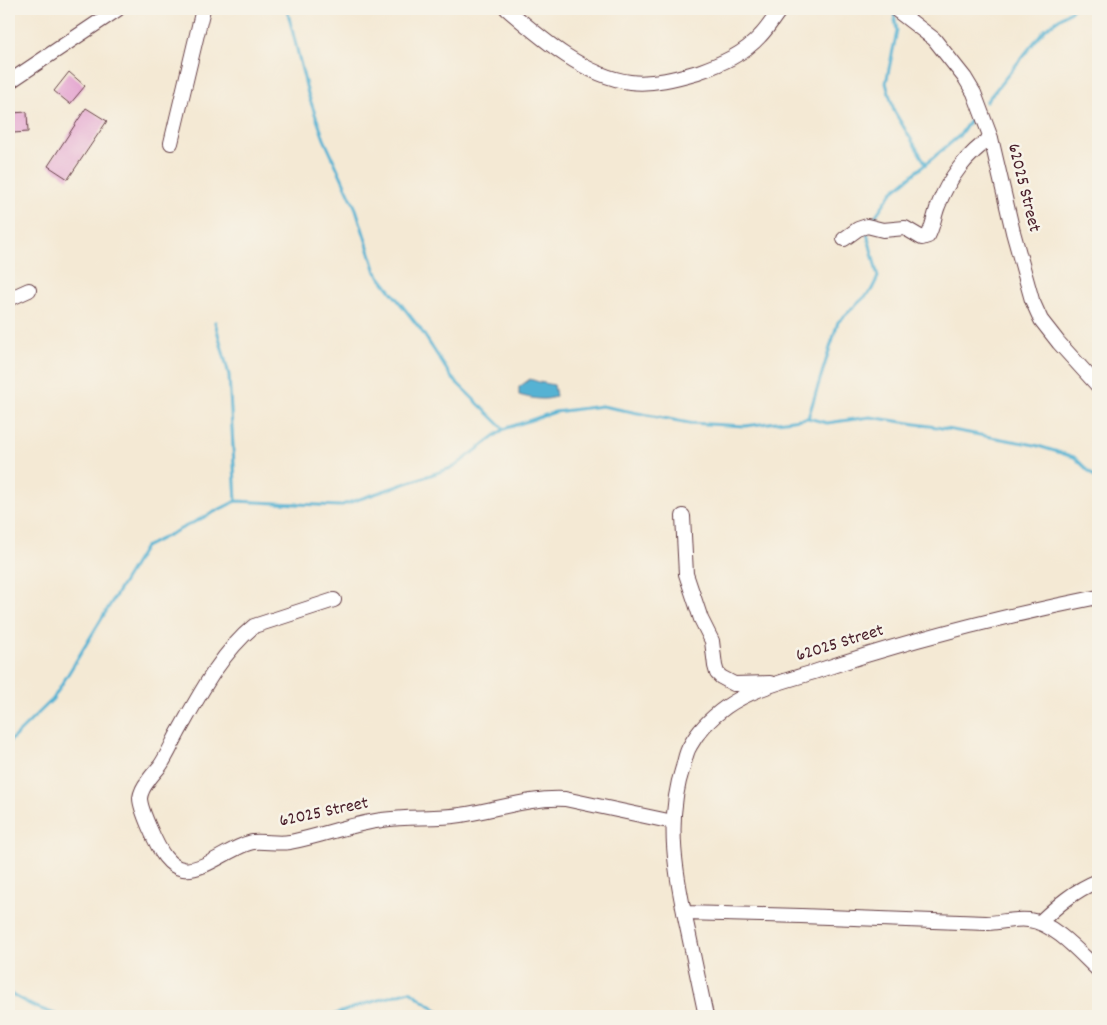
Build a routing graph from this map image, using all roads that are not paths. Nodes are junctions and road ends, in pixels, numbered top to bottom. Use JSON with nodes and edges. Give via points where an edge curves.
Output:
{"nodes":[{"id":1,"x":118,"y":9,"type":"edge"},
{"id":2,"x":203,"y":9,"type":"edge"},
{"id":3,"x":507,"y":9,"type":"edge"},
{"id":4,"x":781,"y":9,"type":"edge"},
{"id":5,"x":895,"y":9,"type":"edge"},
{"id":6,"x":9,"y":82,"type":"edge"},
{"id":7,"x":991,"y":138,"type":"junction"},
{"id":8,"x":171,"y":143,"type":"dead end"},
{"id":9,"x":844,"y":240,"type":"dead end"},
{"id":10,"x":29,"y":290,"type":"dead end"},
{"id":11,"x":9,"y":299,"type":"edge"},
{"id":12,"x":1098,"y":386,"type":"edge"},
{"id":13,"x":683,"y":516,"type":"dead end"},
{"id":14,"x":1098,"y":596,"type":"edge"},
{"id":15,"x":334,"y":600,"type":"dead end"},
{"id":16,"x":779,"y":683,"type":"junction"},
{"id":17,"x":673,"y":822,"type":"junction"},
{"id":18,"x":1098,"y":880,"type":"edge"},
{"id":19,"x":684,"y":913,"type":"junction"},
{"id":20,"x":1039,"y":923,"type":"junction"},
{"id":21,"x":1098,"y":970,"type":"edge"},
{"id":22,"x":706,"y":1016,"type":"edge"}],
"edges":[{"from":1,"to":6,"type":"street"},
{"from":2,"to":8,"type":"street"},
{"from":3,"to":4,"type":"street","via":[[546,42],[577,62],[609,77],[631,82],[658,82],[718,65],[742,52],[760,36]]},
{"from":5,"to":7,"type":"street","name":"62025 Street","via":[[934,40],[965,78]]},
{"from":7,"to":9,"type":"street","via":[[968,156],[955,175],[941,198],[928,236],[922,238],[905,228],[883,230],[867,226]]},
{"from":7,"to":12,"type":"street","name":"62025 Street","via":[[1013,232],[1038,314]]},
{"from":10,"to":11,"type":"street"},
{"from":13,"to":16,"type":"street","via":[[686,574],[712,641],[717,673],[734,684]]},
{"from":14,"to":16,"type":"street","name":"62025 Street","via":[[942,633]]},
{"from":15,"to":17,"type":"street","name":"62025 Street","via":[[254,626],[210,677],[140,796],[145,818],[164,856],[174,865],[188,869],[252,842],[287,842],[381,820],[444,818],[551,798]]},
{"from":16,"to":17,"type":"street","name":"62025 Street","via":[[726,708],[706,724],[689,746],[678,780]]},
{"from":17,"to":19,"type":"street","name":"62025 Street","via":[[675,860]]},
{"from":18,"to":20,"type":"street","via":[[1069,897]]},
{"from":19,"to":20,"type":"street"},
{"from":19,"to":22,"type":"street","name":"62025 Street"},
{"from":20,"to":21,"type":"street","via":[[1066,941]]}]}
